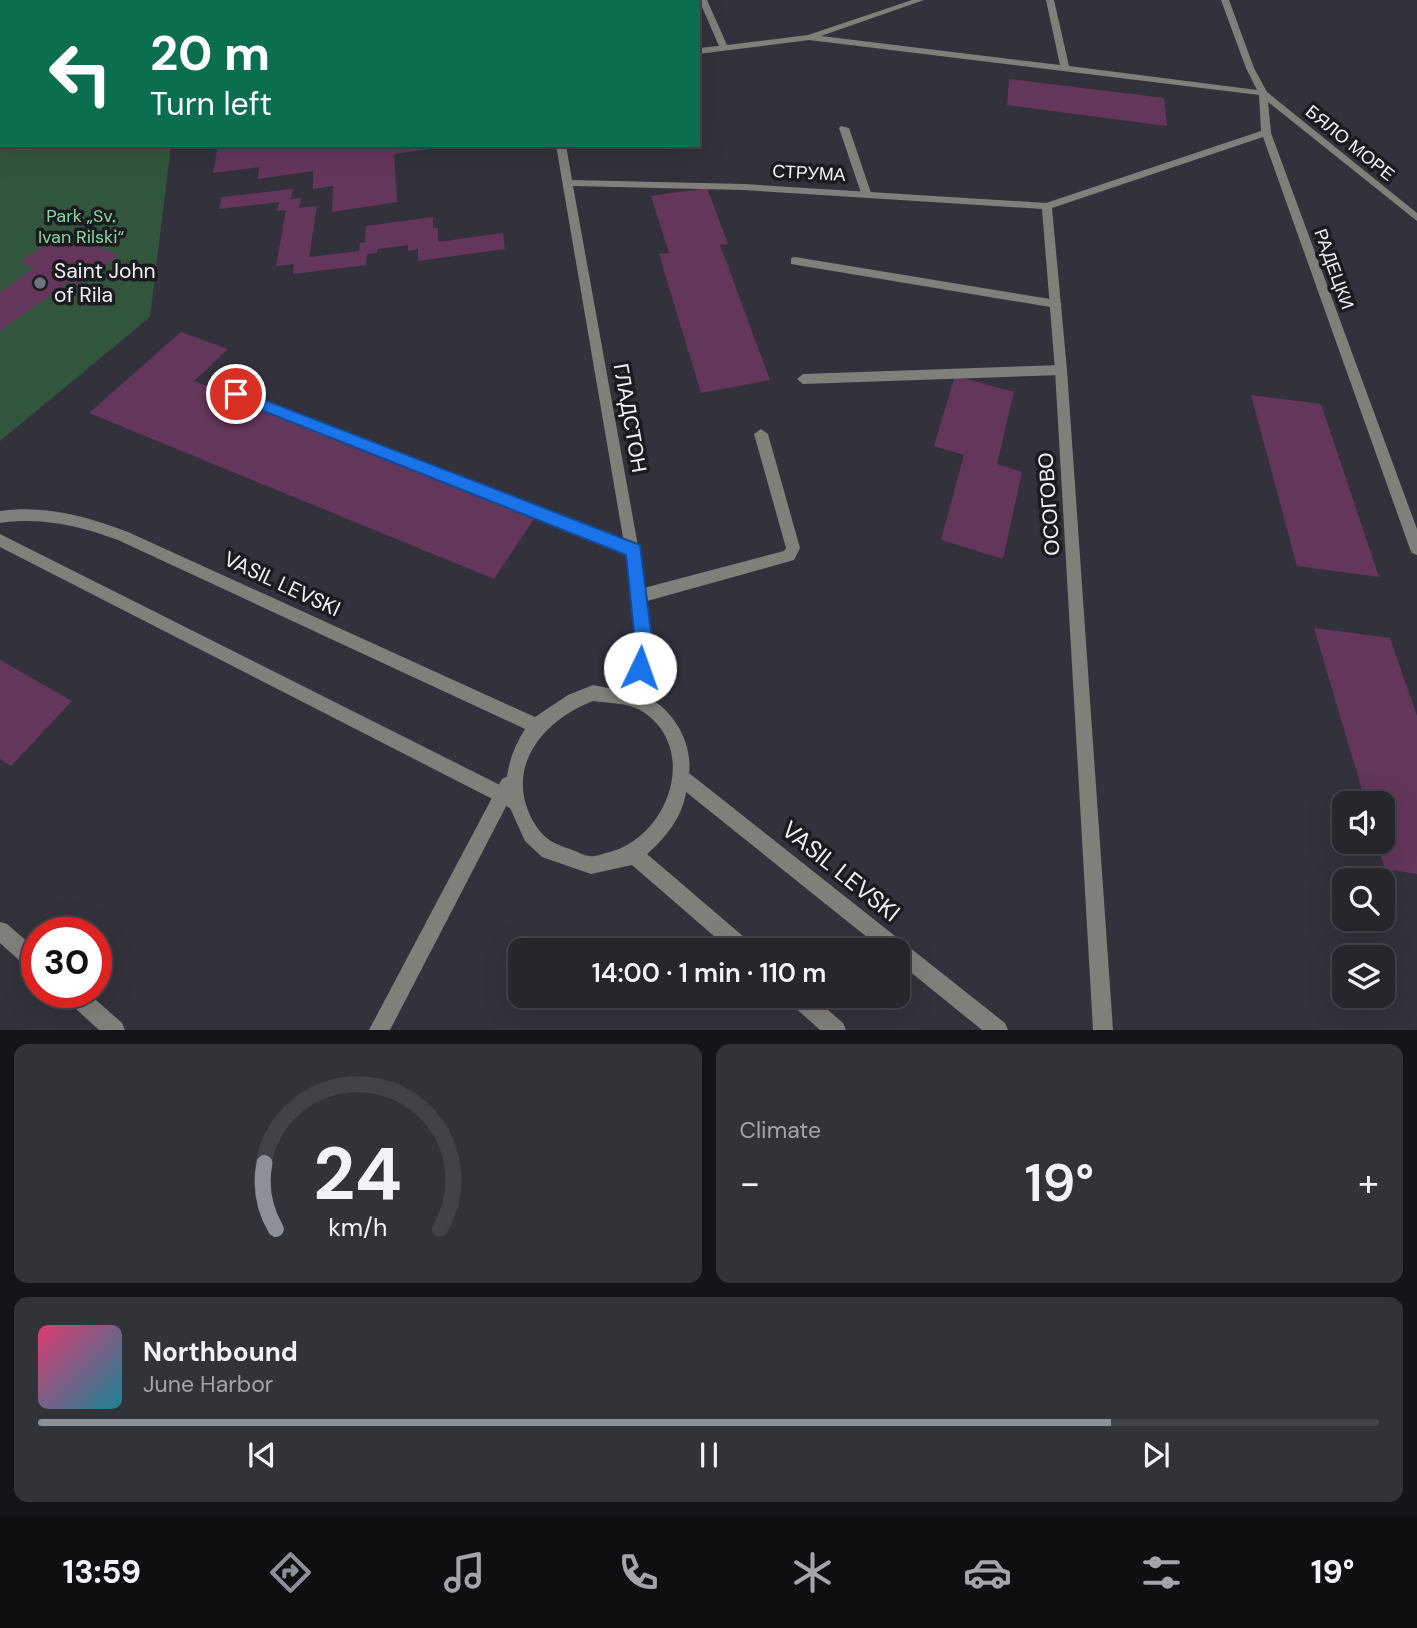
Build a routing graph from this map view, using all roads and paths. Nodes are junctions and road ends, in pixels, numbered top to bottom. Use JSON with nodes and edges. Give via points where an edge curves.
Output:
{"nodes":[{"id":1,"x":703,"y":0,"type":"edge"},
{"id":2,"x":920,"y":0,"type":"edge"},
{"id":3,"x":1049,"y":0,"type":"edge"},
{"id":4,"x":1225,"y":0,"type":"edge"},
{"id":5,"x":810,"y":37,"type":"junction"},
{"id":6,"x":724,"y":48,"type":"junction"},
{"id":7,"x":700,"y":51,"type":"edge"},
{"id":8,"x":1065,"y":68,"type":"junction"},
{"id":9,"x":1263,"y":93,"type":"junction"},
{"id":10,"x":845,"y":128,"type":"dead end"},
{"id":11,"x":1266,"y":134,"type":"junction"},
{"id":12,"x":561,"y":147,"type":"edge"},
{"id":13,"x":569,"y":183,"type":"junction"},
{"id":14,"x":866,"y":193,"type":"junction"},
{"id":15,"x":1047,"y":206,"type":"junction"},
{"id":16,"x":1417,"y":218,"type":"edge"},
{"id":17,"x":795,"y":261,"type":"dead end"},
{"id":18,"x":1056,"y":304,"type":"junction"},
{"id":19,"x":1061,"y":370,"type":"junction"},
{"id":20,"x":803,"y":379,"type":"dead end"},
{"id":21,"x":236,"y":394,"type":"dead end"},
{"id":22,"x":761,"y":434,"type":"dead end"},
{"id":23,"x":0,"y":517,"type":"edge"},
{"id":24,"x":0,"y":540,"type":"edge"},
{"id":25,"x":1417,"y":549,"type":"edge"},
{"id":26,"x":634,"y":550,"type":"junction"},
{"id":27,"x":640,"y":597,"type":"junction"},
{"id":28,"x":635,"y":698,"type":"junction"},
{"id":29,"x":536,"y":726,"type":"junction"},
{"id":30,"x":684,"y":779,"type":"junction"},
{"id":31,"x":510,"y":799,"type":"junction"},
{"id":32,"x":633,"y":854,"type":"junction"},
{"id":33,"x":0,"y":931,"type":"edge"},
{"id":34,"x":730,"y":938,"type":"edge"},
{"id":35,"x":21,"y":949,"type":"edge"},
{"id":36,"x":90,"y":1008,"type":"edge"},
{"id":37,"x":811,"y":1008,"type":"edge"},
{"id":38,"x":115,"y":1030,"type":"edge"},
{"id":39,"x":379,"y":1030,"type":"edge"},
{"id":40,"x":836,"y":1030,"type":"edge"},
{"id":41,"x":998,"y":1030,"type":"edge"},
{"id":42,"x":1102,"y":1030,"type":"edge"}],
"edges":[{"from":1,"to":6,"type":"street"},
{"from":2,"to":5,"type":"street"},
{"from":3,"to":8,"type":"street"},
{"from":4,"to":9,"type":"street","name":"РАДЕЦКИ"},
{"from":5,"to":6,"type":"street"},
{"from":5,"to":8,"type":"street"},
{"from":6,"to":7,"type":"street"},
{"from":8,"to":9,"type":"street"},
{"from":9,"to":11,"type":"street","name":"РАДЕЦКИ"},
{"from":9,"to":16,"type":"street","name":"БЯЛО МОРЕ"},
{"from":10,"to":14,"type":"street"},
{"from":11,"to":15,"type":"street"},
{"from":11,"to":25,"type":"street","name":"РАДЕЦКИ"},
{"from":12,"to":13,"type":"street","name":"ГЛАДСТОН"},
{"from":13,"to":14,"type":"street","name":"СТРУМА"},
{"from":13,"to":26,"type":"street","name":"ГЛАДСТОН"},
{"from":14,"to":15,"type":"street","name":"СТРУМА"},
{"from":15,"to":18,"type":"street","name":"ОСОГОВО"},
{"from":17,"to":18,"type":"street"},
{"from":18,"to":19,"type":"street","name":"ОСОГОВО"},
{"from":19,"to":20,"type":"street"},
{"from":19,"to":42,"type":"street","name":"ОСОГОВО"},
{"from":21,"to":26,"type":"street"},
{"from":22,"to":27,"type":"street","via":[[793,548],[789,556]]},
{"from":23,"to":29,"type":"street","name":"VASIL LEVSKI","via":[[54,516],[123,536]]},
{"from":24,"to":31,"type":"street"},
{"from":26,"to":27,"type":"street","name":"ГЛАДСТОН"},
{"from":27,"to":28,"type":"street","name":"ГЛАДСТОН","via":[[642,632]]},
{"from":28,"to":29,"type":"street","via":[[593,693],[572,699]]},
{"from":28,"to":30,"type":"street","via":[[656,711],[672,729]]},
{"from":29,"to":31,"type":"street","via":[[519,755]]},
{"from":30,"to":32,"type":"street","via":[[676,808],[658,835]]},
{"from":30,"to":41,"type":"street","name":"VASIL LEVSKI"},
{"from":31,"to":32,"type":"street","via":[[526,829],[546,851],[573,863],[603,864]]},
{"from":31,"to":39,"type":"street"},
{"from":32,"to":34,"type":"street"},
{"from":33,"to":35,"type":"street"},
{"from":36,"to":38,"type":"street"},
{"from":37,"to":40,"type":"street"}]}
